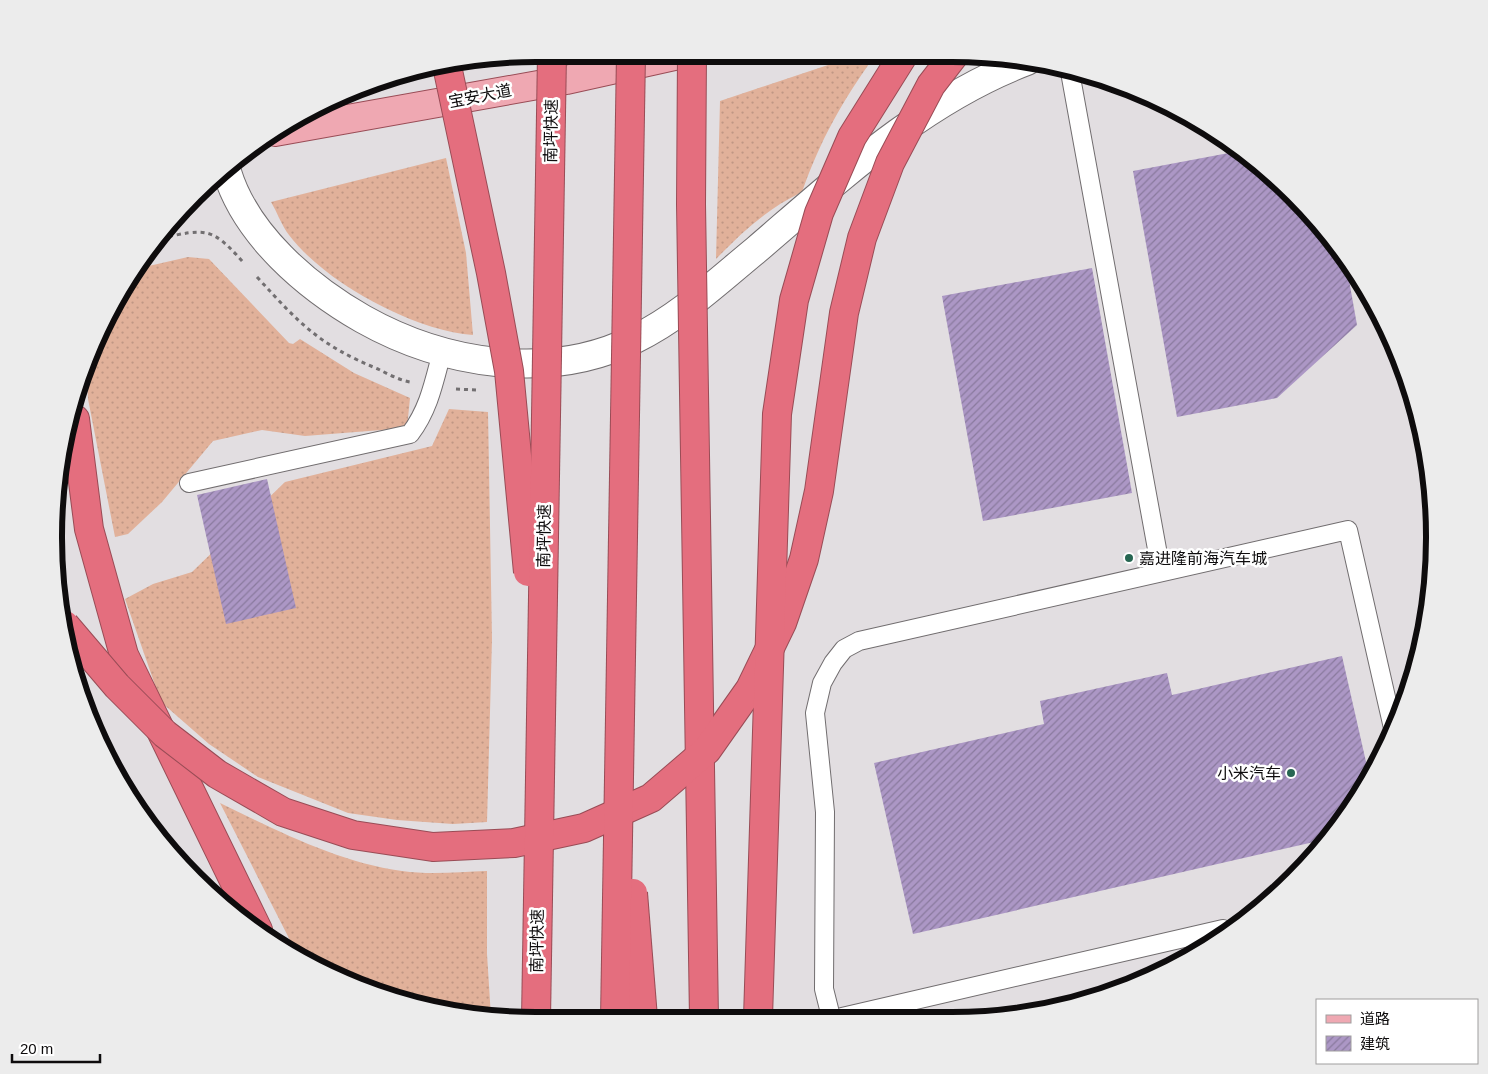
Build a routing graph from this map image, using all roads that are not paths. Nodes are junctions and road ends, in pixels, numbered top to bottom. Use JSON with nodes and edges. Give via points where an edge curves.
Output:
{"nodes":[{"id":1,"x":552,"y":62,"type":"edge"},
{"id":2,"x":631,"y":62,"type":"edge"},
{"id":3,"x":646,"y":62,"type":"edge"},
{"id":4,"x":692,"y":62,"type":"edge"},
{"id":5,"x":899,"y":62,"type":"edge"},
{"id":6,"x":949,"y":62,"type":"edge"},
{"id":7,"x":1012,"y":67,"type":"edge"},
{"id":8,"x":449,"y":71,"type":"edge"},
{"id":9,"x":1071,"y":78,"type":"edge"},
{"id":10,"x":296,"y":128,"type":"edge"},
{"id":11,"x":229,"y":176,"type":"edge"},
{"id":12,"x":442,"y":352,"type":"junction"},
{"id":13,"x":76,"y":427,"type":"edge"},
{"id":14,"x":189,"y":483,"type":"dead end"},
{"id":15,"x":1161,"y":571,"type":"junction"},
{"id":16,"x":73,"y":634,"type":"edge"},
{"id":17,"x":1390,"y":716,"type":"edge"},
{"id":18,"x":541,"y":738,"type":"junction"},
{"id":19,"x":620,"y":741,"type":"junction"},
{"id":20,"x":251,"y":915,"type":"edge"},
{"id":21,"x":1217,"y":930,"type":"edge"},
{"id":22,"x":536,"y":1012,"type":"edge"},
{"id":23,"x":615,"y":1012,"type":"edge"},
{"id":24,"x":643,"y":1012,"type":"edge"},
{"id":25,"x":704,"y":1012,"type":"edge"},
{"id":26,"x":758,"y":1012,"type":"edge"},
{"id":27,"x":830,"y":1012,"type":"edge"},
{"id":28,"x":864,"y":1012,"type":"edge"}],
"edges":[{"from":1,"to":18,"type":"highway","name":"南坪快速","bridge":true},
{"from":2,"to":19,"type":"highway","bridge":true},
{"from":3,"to":10,"type":"main road","name":"宝安大道","bridge":true},
{"from":4,"to":25,"type":"highway","bridge":true,"via":[[691,204]]},
{"from":5,"to":26,"type":"highway","bridge":true,"via":[[852,137],[819,213],[794,300],[777,414]]},
{"from":6,"to":16,"type":"highway","bridge":true,"via":[[931,85],[890,163],[862,238],[844,313],[820,491],[804,559],[782,623],[750,689],[707,750],[651,798],[584,828],[514,843],[433,847],[353,835],[283,812],[217,774],[165,734],[117,686]]},
{"from":7,"to":12,"type":"main road","via":[[955,96],[899,133],[699,299],[633,340],[592,355],[551,362],[512,363]]},
{"from":8,"to":18,"type":"highway","bridge":true,"via":[[508,372]]},
{"from":9,"to":15,"type":"lane"},
{"from":11,"to":12,"type":"main road","via":[[250,220],[312,286],[380,328]]},
{"from":12,"to":14,"type":"lane","via":[[428,405],[410,434]]},
{"from":13,"to":20,"type":"highway","via":[[89,529],[124,655]]},
{"from":15,"to":17,"type":"lane","via":[[1348,530]]},
{"from":15,"to":27,"type":"lane","via":[[859,641],[844,648],[822,683],[815,713],[825,812],[824,989]]},
{"from":18,"to":22,"type":"highway","name":"南坪快速","bridge":true},
{"from":19,"to":23,"type":"highway","bridge":true},
{"from":19,"to":24,"type":"highway","bridge":true},
{"from":21,"to":28,"type":"lane"}]}
